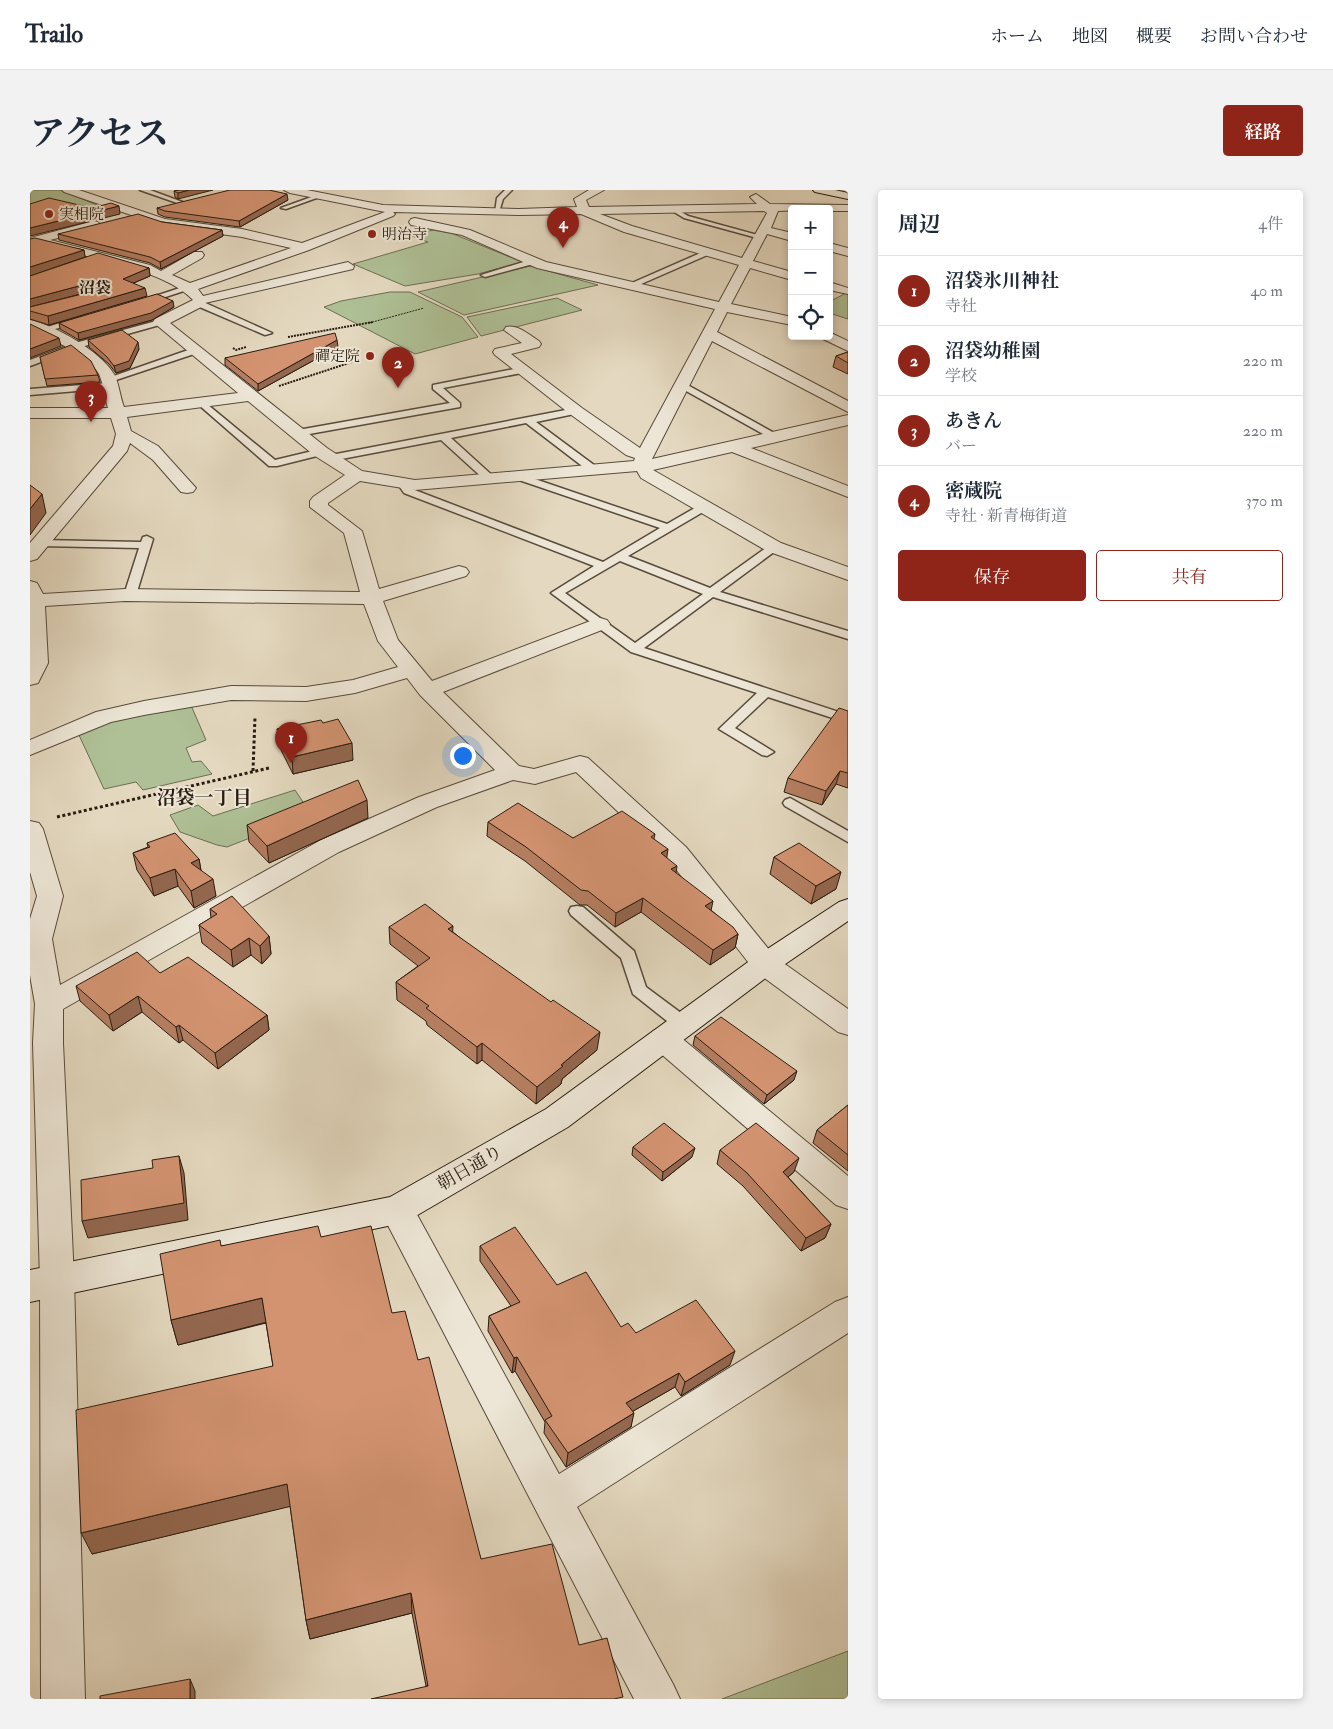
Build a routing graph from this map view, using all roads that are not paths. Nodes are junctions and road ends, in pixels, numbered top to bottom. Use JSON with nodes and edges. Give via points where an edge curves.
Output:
{"nodes":[{"id":1,"x":68,"y":190,"type":"edge"},
{"id":2,"x":144,"y":190,"type":"edge"},
{"id":3,"x":290,"y":190,"type":"edge"},
{"id":4,"x":509,"y":190,"type":"edge"},
{"id":5,"x":598,"y":190,"type":"edge"},
{"id":6,"x":747,"y":190,"type":"edge"},
{"id":7,"x":819,"y":190,"type":"edge"},
{"id":8,"x":320,"y":196,"type":"junction"},
{"id":9,"x":439,"y":196,"type":"dead end"},
{"id":10,"x":848,"y":196,"type":"edge"},
{"id":11,"x":187,"y":202,"type":"joint"},
{"id":12,"x":768,"y":207,"type":"junction"},
{"id":13,"x":284,"y":208,"type":"dead end"},
{"id":14,"x":848,"y":208,"type":"edge"},
{"id":15,"x":425,"y":209,"type":"junction"},
{"id":16,"x":673,"y":209,"type":"junction"},
{"id":17,"x":386,"y":211,"type":"junction"},
{"id":18,"x":497,"y":212,"type":"junction"},
{"id":19,"x":584,"y":212,"type":"junction"},
{"id":20,"x":138,"y":214,"type":"junction"},
{"id":21,"x":121,"y":218,"type":"edge"},
{"id":22,"x":104,"y":223,"type":"edge"},
{"id":23,"x":763,"y":233,"type":"junction"},
{"id":24,"x":788,"y":236,"type":"edge"},
{"id":25,"x":33,"y":241,"type":"edge"},
{"id":26,"x":305,"y":247,"type":"junction"},
{"id":27,"x":833,"y":248,"type":"edge"},
{"id":28,"x":848,"y":252,"type":"edge"},
{"id":29,"x":708,"y":253,"type":"junction"},
{"id":30,"x":198,"y":255,"type":"dead end"},
{"id":31,"x":102,"y":257,"type":"junction"},
{"id":32,"x":86,"y":262,"type":"edge"},
{"id":33,"x":530,"y":262,"type":"junction"},
{"id":34,"x":747,"y":263,"type":"junction"},
{"id":35,"x":348,"y":266,"type":"dead end"},
{"id":36,"x":163,"y":274,"type":"junction"},
{"id":37,"x":485,"y":275,"type":"dead end"},
{"id":38,"x":788,"y":275,"type":"edge"},
{"id":39,"x":629,"y":286,"type":"junction"},
{"id":40,"x":833,"y":287,"type":"edge"},
{"id":41,"x":189,"y":288,"type":"junction"},
{"id":42,"x":845,"y":291,"type":"dead end"},
{"id":43,"x":199,"y":301,"type":"junction"},
{"id":44,"x":134,"y":304,"type":"edge"},
{"id":45,"x":724,"y":306,"type":"junction"},
{"id":46,"x":88,"y":317,"type":"edge"},
{"id":47,"x":788,"y":320,"type":"edge"},
{"id":48,"x":160,"y":322,"type":"junction"},
{"id":49,"x":36,"y":327,"type":"edge"},
{"id":50,"x":511,"y":330,"type":"dead end"},
{"id":51,"x":268,"y":333,"type":"dead end"},
{"id":52,"x":710,"y":334,"type":"junction"},
{"id":53,"x":833,"y":339,"type":"edge"},
{"id":54,"x":74,"y":347,"type":"junction"},
{"id":55,"x":848,"y":347,"type":"edge"},
{"id":56,"x":194,"y":351,"type":"junction"},
{"id":57,"x":30,"y":363,"type":"edge"},
{"id":58,"x":524,"y":370,"type":"junction"},
{"id":59,"x":110,"y":383,"type":"junction"},
{"id":60,"x":682,"y":385,"type":"junction"},
{"id":61,"x":30,"y":392,"type":"edge"},
{"id":62,"x":251,"y":396,"type":"junction"},
{"id":63,"x":202,"y":403,"type":"junction"},
{"id":64,"x":848,"y":407,"type":"edge"},
{"id":65,"x":576,"y":411,"type":"junction"},
{"id":66,"x":117,"y":413,"type":"junction"},
{"id":67,"x":30,"y":414,"type":"edge"},
{"id":68,"x":528,"y":420,"type":"junction"},
{"id":69,"x":848,"y":420,"type":"edge"},
{"id":70,"x":298,"y":433,"type":"junction"},
{"id":71,"x":124,"y":434,"type":"junction"},
{"id":72,"x":444,"y":437,"type":"junction"},
{"id":73,"x":775,"y":437,"type":"junction"},
{"id":74,"x":735,"y":447,"type":"junction"},
{"id":75,"x":326,"y":455,"type":"junction"},
{"id":76,"x":643,"y":461,"type":"junction"},
{"id":77,"x":594,"y":470,"type":"junction"},
{"id":78,"x":357,"y":475,"type":"junction"},
{"id":79,"x":520,"y":476,"type":"junction"},
{"id":80,"x":490,"y":479,"type":"junction"},
{"id":81,"x":402,"y":483,"type":"junction"},
{"id":82,"x":187,"y":488,"type":"dead end"},
{"id":83,"x":848,"y":492,"type":"edge"},
{"id":84,"x":704,"y":507,"type":"junction"},
{"id":85,"x":669,"y":528,"type":"junction"},
{"id":86,"x":146,"y":542,"type":"joint"},
{"id":87,"x":774,"y":547,"type":"junction"},
{"id":88,"x":35,"y":549,"type":"edge"},
{"id":89,"x":620,"y":557,"type":"junction"},
{"id":90,"x":604,"y":566,"type":"junction"},
{"id":91,"x":459,"y":572,"type":"dead end"},
{"id":92,"x":848,"y":574,"type":"edge"},
{"id":93,"x":711,"y":593,"type":"junction"},
{"id":94,"x":32,"y":594,"type":"edge"},
{"id":95,"x":130,"y":595,"type":"junction"},
{"id":96,"x":372,"y":598,"type":"junction"},
{"id":97,"x":600,"y":624,"type":"junction"},
{"id":98,"x":848,"y":635,"type":"edge"},
{"id":99,"x":635,"y":649,"type":"junction"},
{"id":100,"x":413,"y":670,"type":"junction"},
{"id":101,"x":30,"y":678,"type":"edge"},
{"id":102,"x":428,"y":690,"type":"junction"},
{"id":103,"x":766,"y":692,"type":"junction"},
{"id":104,"x":848,"y":719,"type":"edge"},
{"id":105,"x":30,"y":748,"type":"edge"},
{"id":106,"x":767,"y":752,"type":"dead end"},
{"id":107,"x":511,"y":772,"type":"junction"},
{"id":108,"x":790,"y":803,"type":"dead end"},
{"id":109,"x":30,"y":829,"type":"edge"},
{"id":110,"x":848,"y":837,"type":"edge"},
{"id":111,"x":848,"y":908,"type":"edge"},
{"id":112,"x":577,"y":911,"type":"dead end"},
{"id":113,"x":765,"y":964,"type":"junction"},
{"id":114,"x":49,"y":1004,"type":"junction"},
{"id":115,"x":848,"y":1024,"type":"edge"},
{"id":116,"x":673,"y":1032,"type":"junction"},
{"id":117,"x":848,"y":1195,"type":"edge"},
{"id":118,"x":397,"y":1210,"type":"junction"},
{"id":119,"x":44,"y":1283,"type":"edge"},
{"id":120,"x":848,"y":1313,"type":"edge"},
{"id":121,"x":553,"y":1500,"type":"junction"},
{"id":122,"x":63,"y":1699,"type":"edge"},
{"id":123,"x":658,"y":1699,"type":"edge"}],
"edges":[{"from":1,"to":20,"type":"street"},
{"from":2,"to":11,"type":"lane"},
{"from":3,"to":8,"type":"street"},
{"from":4,"to":18,"type":"lane","via":[[500,198]]},
{"from":5,"to":19,"type":"street","via":[[580,199]]},
{"from":6,"to":12,"type":"street"},
{"from":7,"to":10,"type":"street"},
{"from":8,"to":13,"type":"lane"},
{"from":8,"to":17,"type":"street"},
{"from":9,"to":15,"type":"street"},
{"from":11,"to":20,"type":"street"},
{"from":12,"to":14,"type":"street"},
{"from":12,"to":16,"type":"street"},
{"from":12,"to":23,"type":"street","via":[[774,212]]},
{"from":15,"to":17,"type":"street"},
{"from":15,"to":18,"type":"street"},
{"from":16,"to":19,"type":"street"},
{"from":16,"to":23,"type":"lane","via":[[686,217]]},
{"from":17,"to":26,"type":"street"},
{"from":17,"to":33,"type":"street","via":[[398,220],[475,236]]},
{"from":18,"to":19,"type":"street"},
{"from":19,"to":29,"type":"street"},
{"from":20,"to":21,"type":"street"},
{"from":20,"to":26,"type":"street","via":[[163,222],[242,233]]},
{"from":22,"to":25,"type":"street"},
{"from":23,"to":24,"type":"street"},
{"from":23,"to":34,"type":"street"},
{"from":25,"to":31,"type":"street"},
{"from":26,"to":41,"type":"street"},
{"from":27,"to":28,"type":"street"},
{"from":29,"to":34,"type":"street"},
{"from":29,"to":39,"type":"lane"},
{"from":30,"to":36,"type":"street"},
{"from":31,"to":32,"type":"lane"},
{"from":31,"to":36,"type":"street"},
{"from":33,"to":37,"type":"lane"},
{"from":33,"to":39,"type":"street"},
{"from":34,"to":38,"type":"street"},
{"from":34,"to":45,"type":"street"},
{"from":35,"to":43,"type":"street"},
{"from":36,"to":41,"type":"street"},
{"from":39,"to":45,"type":"street"},
{"from":40,"to":42,"type":"street"},
{"from":41,"to":43,"type":"street"},
{"from":41,"to":44,"type":"lane"},
{"from":43,"to":48,"type":"street"},
{"from":43,"to":51,"type":"lane"},
{"from":45,"to":47,"type":"street"},
{"from":45,"to":52,"type":"street"},
{"from":46,"to":49,"type":"lane"},
{"from":48,"to":54,"type":"lane"},
{"from":48,"to":56,"type":"street"},
{"from":49,"to":54,"type":"street"},
{"from":50,"to":58,"type":"street","via":[[534,344],[500,352]]},
{"from":52,"to":60,"type":"street"},
{"from":52,"to":64,"type":"street"},
{"from":53,"to":55,"type":"street"},
{"from":54,"to":57,"type":"lane"},
{"from":54,"to":59,"type":"street","via":[[100,364]]},
{"from":56,"to":59,"type":"lane"},
{"from":56,"to":62,"type":"street"},
{"from":58,"to":65,"type":"street"},
{"from":58,"to":70,"type":"lane","via":[[436,387],[457,405]]},
{"from":59,"to":61,"type":"lane"},
{"from":59,"to":66,"type":"street"},
{"from":60,"to":73,"type":"lane"},
{"from":60,"to":76,"type":"street"},
{"from":62,"to":63,"type":"street"},
{"from":62,"to":70,"type":"street"},
{"from":63,"to":66,"type":"street"},
{"from":63,"to":75,"type":"lane","via":[[273,464]]},
{"from":65,"to":68,"type":"lane"},
{"from":65,"to":76,"type":"street"},
{"from":66,"to":67,"type":"street"},
{"from":66,"to":71,"type":"street"},
{"from":68,"to":72,"type":"lane"},
{"from":68,"to":77,"type":"lane"},
{"from":69,"to":73,"type":"street"},
{"from":70,"to":75,"type":"street"},
{"from":71,"to":82,"type":"street","via":[[152,448]]},
{"from":71,"to":88,"type":"street","via":[[121,447]]},
{"from":72,"to":75,"type":"lane"},
{"from":72,"to":80,"type":"lane"},
{"from":73,"to":74,"type":"street"},
{"from":74,"to":76,"type":"street","via":[[659,464]]},
{"from":74,"to":83,"type":"street"},
{"from":75,"to":78,"type":"street"},
{"from":76,"to":77,"type":"street"},
{"from":76,"to":84,"type":"street","via":[[647,474]]},
{"from":77,"to":79,"type":"street"},
{"from":78,"to":81,"type":"street"},
{"from":78,"to":96,"type":"street","via":[[319,501],[319,507],[353,531]]},
{"from":79,"to":80,"type":"street"},
{"from":79,"to":85,"type":"lane"},
{"from":80,"to":81,"type":"street","via":[[415,486]]},
{"from":81,"to":90,"type":"lane","via":[[408,491]]},
{"from":84,"to":85,"type":"lane"},
{"from":84,"to":87,"type":"street"},
{"from":85,"to":89,"type":"lane"},
{"from":86,"to":88,"type":"lane"},
{"from":86,"to":95,"type":"lane"},
{"from":87,"to":92,"type":"street"},
{"from":87,"to":93,"type":"lane"},
{"from":89,"to":90,"type":"lane"},
{"from":89,"to":93,"type":"lane"},
{"from":90,"to":97,"type":"lane","via":[[556,594]]},
{"from":91,"to":96,"type":"street"},
{"from":93,"to":98,"type":"lane"},
{"from":93,"to":99,"type":"lane"},
{"from":94,"to":95,"type":"street"},
{"from":94,"to":101,"type":"street","via":[[36,663]]},
{"from":95,"to":96,"type":"street"},
{"from":96,"to":100,"type":"street","via":[[388,641]]},
{"from":97,"to":99,"type":"lane"},
{"from":97,"to":102,"type":"street"},
{"from":99,"to":103,"type":"lane"},
{"from":100,"to":102,"type":"street"},
{"from":100,"to":105,"type":"street","via":[[356,686],[306,694],[230,693],[104,717]]},
{"from":102,"to":107,"type":"street"},
{"from":103,"to":104,"type":"lane"},
{"from":103,"to":106,"type":"lane","via":[[726,729]]},
{"from":107,"to":113,"type":"street","via":[[535,777],[580,763],[678,853]]},
{"from":107,"to":114,"type":"street","via":[[428,802],[330,846]]},
{"from":108,"to":110,"type":"lane"},
{"from":109,"to":114,"type":"street","via":[[50,896],[38,939]]},
{"from":111,"to":113,"type":"street","name":"朝日通り"},
{"from":112,"to":116,"type":"lane","via":[[628,956],[639,990]]},
{"from":113,"to":115,"type":"street"},
{"from":113,"to":116,"type":"street","name":"朝日通り"},
{"from":114,"to":119,"type":"street"},
{"from":116,"to":117,"type":"street"},
{"from":116,"to":118,"type":"street","name":"朝日通り","via":[[557,1118]]},
{"from":118,"to":119,"type":"street","name":"朝日通り"},
{"from":118,"to":121,"type":"street"},
{"from":119,"to":122,"type":"street"},
{"from":120,"to":121,"type":"street"},
{"from":121,"to":123,"type":"street"}]}
